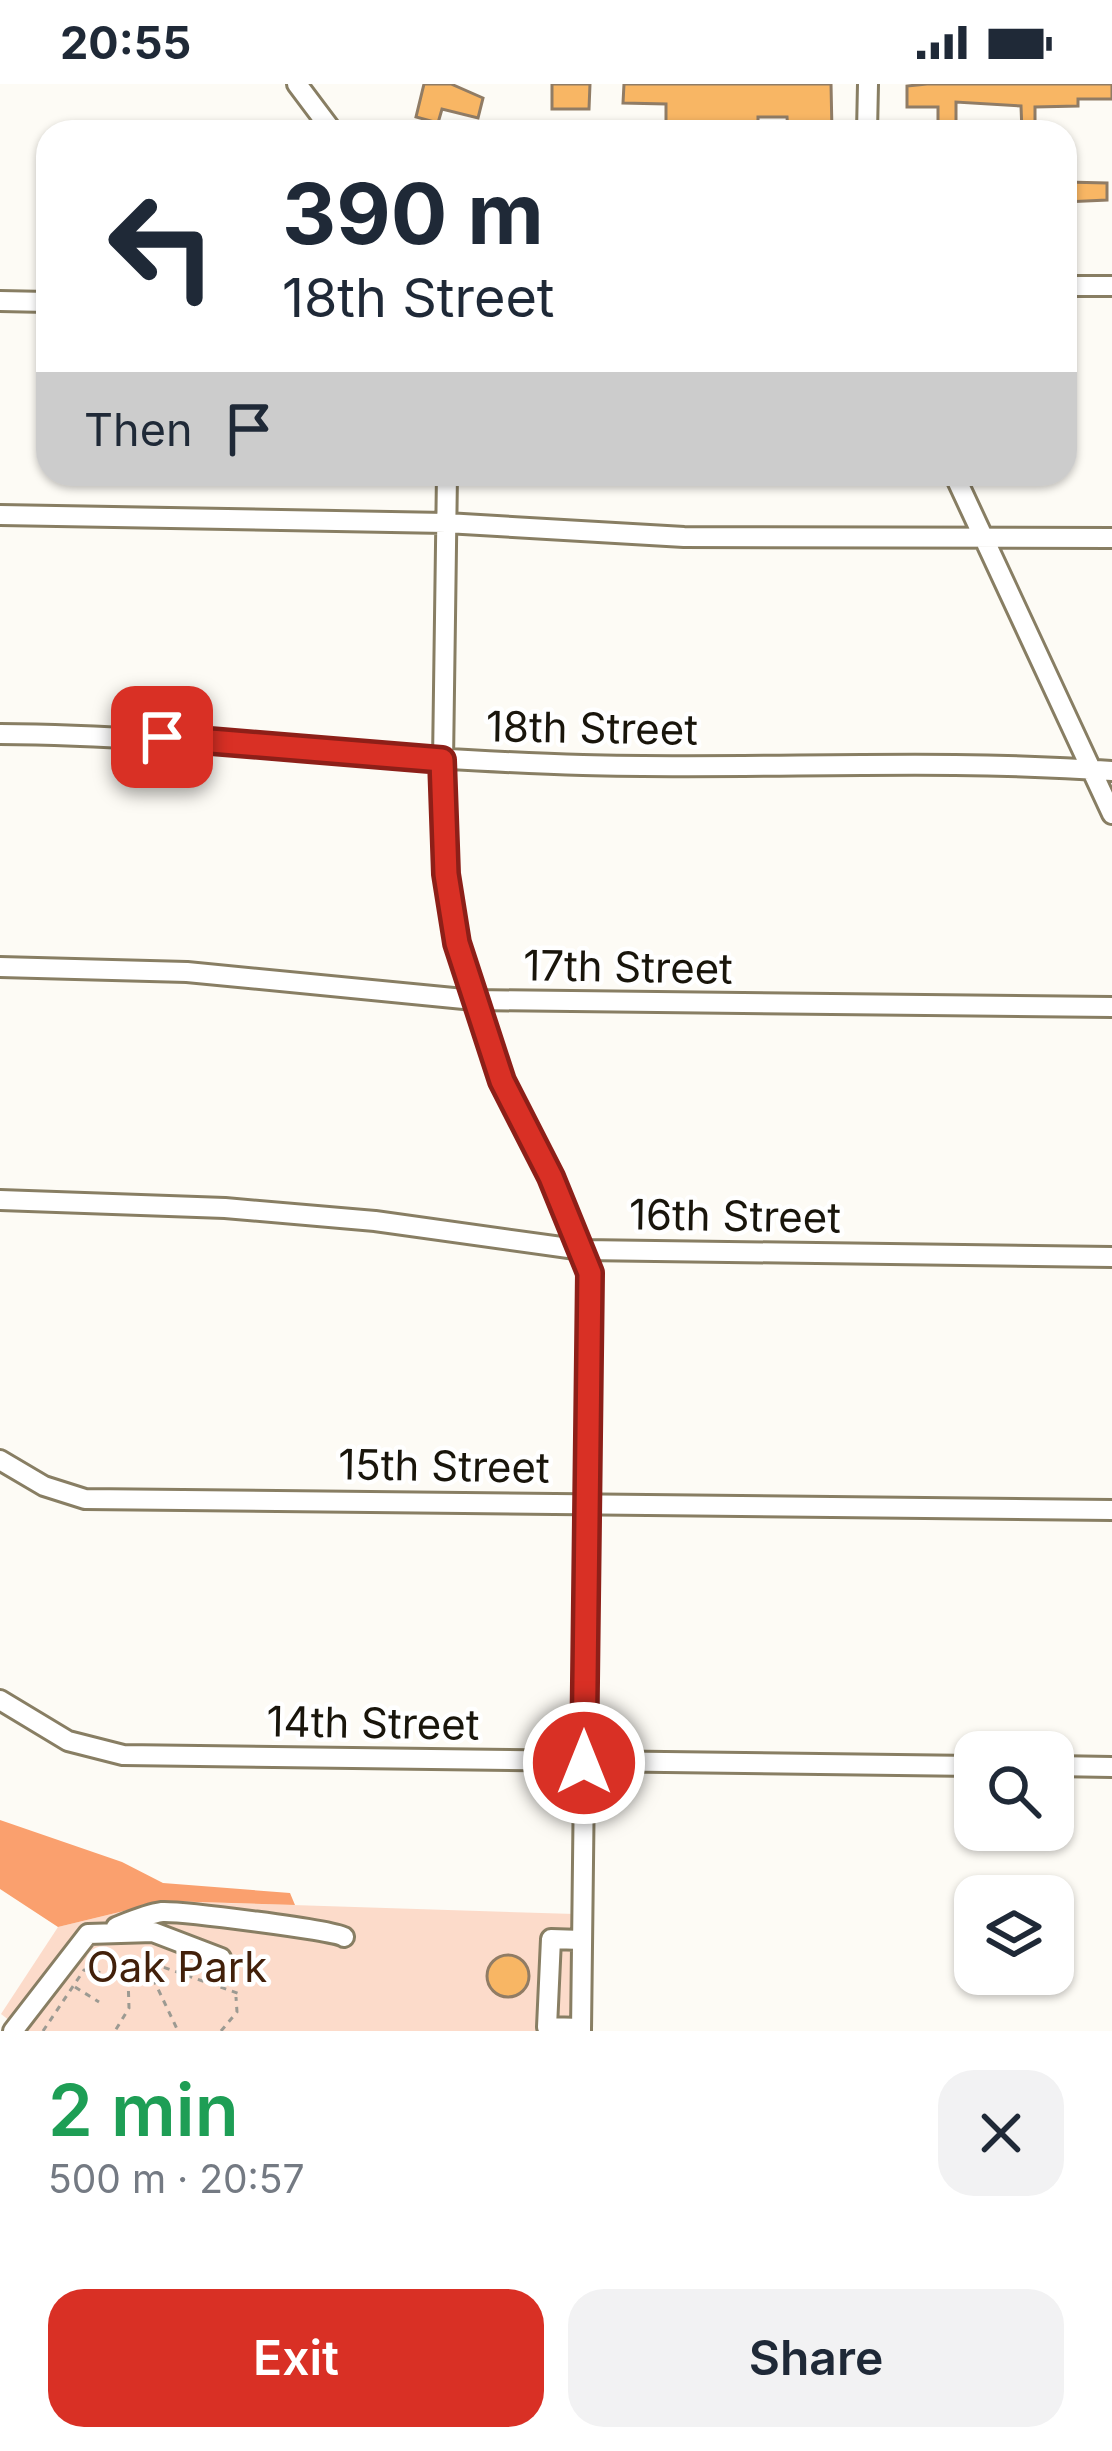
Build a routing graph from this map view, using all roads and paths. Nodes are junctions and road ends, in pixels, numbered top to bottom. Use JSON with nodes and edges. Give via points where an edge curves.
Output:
{"nodes":[{"id":1,"x":297,"y":84,"type":"edge"},
{"id":2,"x":868,"y":84,"type":"edge"},
{"id":3,"x":324,"y":120,"type":"edge"},
{"id":4,"x":867,"y":120,"type":"edge"},
{"id":5,"x":1077,"y":286,"type":"edge"},
{"id":6,"x":1112,"y":286,"type":"edge"},
{"id":7,"x":0,"y":301,"type":"edge"},
{"id":8,"x":36,"y":302,"type":"edge"},
{"id":9,"x":447,"y":486,"type":"edge"},
{"id":10,"x":959,"y":486,"type":"edge"},
{"id":11,"x":0,"y":515,"type":"edge"},
{"id":12,"x":446,"y":523,"type":"junction"},
{"id":13,"x":981,"y":536,"type":"junction"},
{"id":14,"x":1112,"y":538,"type":"edge"},
{"id":15,"x":0,"y":734,"type":"edge"},
{"id":16,"x":442,"y":760,"type":"junction"},
{"id":17,"x":1090,"y":769,"type":"junction"},
{"id":18,"x":1112,"y":771,"type":"edge"},
{"id":19,"x":1112,"y":814,"type":"edge"},
{"id":20,"x":0,"y":967,"type":"edge"},
{"id":21,"x":474,"y":1000,"type":"junction"},
{"id":22,"x":1112,"y":1007,"type":"edge"},
{"id":23,"x":0,"y":1200,"type":"edge"},
{"id":24,"x":583,"y":1250,"type":"junction"},
{"id":25,"x":1112,"y":1257,"type":"edge"},
{"id":26,"x":0,"y":1460,"type":"edge"},
{"id":27,"x":586,"y":1504,"type":"junction"},
{"id":28,"x":1112,"y":1510,"type":"edge"},
{"id":29,"x":0,"y":1700,"type":"edge"},
{"id":30,"x":584,"y":1763,"type":"junction"},
{"id":31,"x":954,"y":1766,"type":"edge"},
{"id":32,"x":1074,"y":1766,"type":"edge"},
{"id":33,"x":1112,"y":1767,"type":"edge"},
{"id":34,"x":106,"y":1932,"type":"junction"},
{"id":35,"x":344,"y":1936,"type":"dead end"},
{"id":36,"x":582,"y":1940,"type":"junction"},
{"id":37,"x":220,"y":1958,"type":"dead end"},
{"id":38,"x":147,"y":1966,"type":"junction"},
{"id":39,"x":128,"y":1977,"type":"junction"},
{"id":40,"x":74,"y":1986,"type":"junction"},
{"id":41,"x":99,"y":2002,"type":"dead end"},
{"id":42,"x":581,"y":2030,"type":"edge"},
{"id":43,"x":13,"y":2031,"type":"edge"},
{"id":44,"x":43,"y":2031,"type":"edge"},
{"id":45,"x":115,"y":2031,"type":"edge"},
{"id":46,"x":178,"y":2031,"type":"edge"},
{"id":47,"x":221,"y":2031,"type":"edge"}],
"edges":[{"from":1,"to":3,"type":"street"},
{"from":2,"to":4,"type":"street"},
{"from":5,"to":6,"type":"street"},
{"from":7,"to":8,"type":"street"},
{"from":9,"to":12,"type":"street"},
{"from":10,"to":13,"type":"street"},
{"from":11,"to":12,"type":"street"},
{"from":12,"to":13,"type":"street","via":[[684,537]]},
{"from":12,"to":16,"type":"street"},
{"from":13,"to":14,"type":"street"},
{"from":13,"to":17,"type":"street"},
{"from":15,"to":16,"type":"street","name":"18th Street"},
{"from":16,"to":17,"type":"street","name":"18th Street"},
{"from":16,"to":21,"type":"street","via":[[448,895]]},
{"from":17,"to":18,"type":"street","name":"18th Street"},
{"from":17,"to":19,"type":"street"},
{"from":20,"to":21,"type":"street","name":"17th Street","via":[[187,972]]},
{"from":21,"to":22,"type":"street","name":"17th Street"},
{"from":21,"to":24,"type":"street","via":[[502,1081]]},
{"from":23,"to":24,"type":"street","name":"16th Street","via":[[268,1211]]},
{"from":24,"to":25,"type":"street","name":"16th Street"},
{"from":24,"to":27,"type":"street","via":[[592,1314]]},
{"from":26,"to":27,"type":"street","name":"15th Street","via":[[85,1498]]},
{"from":27,"to":28,"type":"street","name":"15th Street"},
{"from":27,"to":30,"type":"street"},
{"from":29,"to":30,"type":"street","name":"14th Street","via":[[68,1741],[123,1755]]},
{"from":30,"to":31,"type":"street","name":"14th Street"},
{"from":30,"to":36,"type":"street"},
{"from":32,"to":33,"type":"street"},
{"from":34,"to":35,"type":"street","via":[[179,1912]]},
{"from":34,"to":37,"type":"street","via":[[153,1932]]},
{"from":34,"to":43,"type":"street","via":[[81,1938]]},
{"from":36,"to":42,"type":"street"},
{"from":36,"to":42,"type":"street","via":[[551,1939],[547,2027]]},
{"from":38,"to":39,"type":"path"},
{"from":38,"to":46,"type":"path"},
{"from":38,"to":47,"type":"path","via":[[238,1994],[237,2012]]},
{"from":39,"to":40,"type":"path","via":[[85,1970]]},
{"from":39,"to":45,"type":"path","via":[[129,2008]]},
{"from":40,"to":41,"type":"path"},
{"from":40,"to":44,"type":"path"}]}
